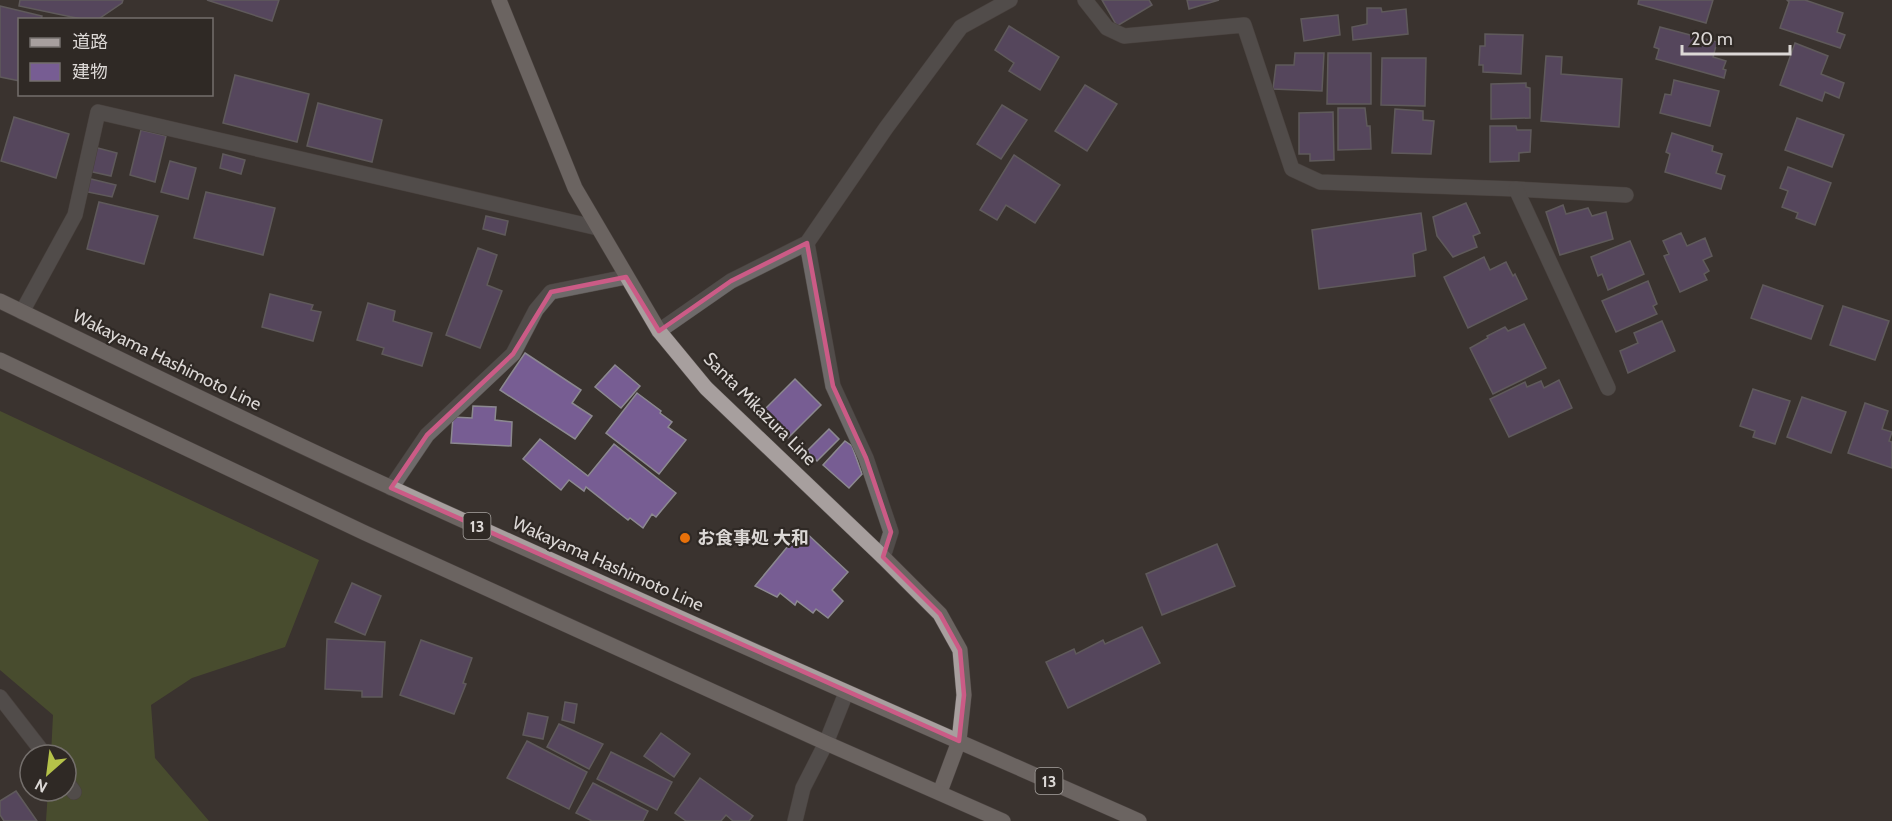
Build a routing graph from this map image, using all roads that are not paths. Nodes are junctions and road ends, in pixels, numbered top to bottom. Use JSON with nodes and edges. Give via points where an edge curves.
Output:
{"nodes":[{"id":1,"x":499,"y":0,"type":"edge"},
{"id":2,"x":1010,"y":0,"type":"edge"},
{"id":3,"x":1085,"y":0,"type":"edge"},
{"id":4,"x":1515,"y":189,"type":"junction"},
{"id":5,"x":1626,"y":195,"type":"dead end"},
{"id":6,"x":598,"y":228,"type":"junction"},
{"id":7,"x":807,"y":243,"type":"junction"},
{"id":8,"x":626,"y":277,"type":"junction"},
{"id":9,"x":0,"y":301,"type":"edge"},
{"id":10,"x":22,"y":312,"type":"junction"},
{"id":11,"x":659,"y":331,"type":"junction"},
{"id":12,"x":0,"y":360,"type":"edge"},
{"id":13,"x":1608,"y":388,"type":"dead end"},
{"id":14,"x":391,"y":488,"type":"junction"},
{"id":15,"x":883,"y":557,"type":"junction"},
{"id":16,"x":846,"y":693,"type":"junction"},
{"id":17,"x":0,"y":697,"type":"edge"},
{"id":18,"x":958,"y":741,"type":"junction"},
{"id":19,"x":36,"y":743,"type":"edge"},
{"id":20,"x":826,"y":743,"type":"junction"},
{"id":21,"x":940,"y":792,"type":"junction"},
{"id":22,"x":795,"y":821,"type":"edge"},
{"id":23,"x":1003,"y":821,"type":"edge"},
{"id":24,"x":1139,"y":821,"type":"edge"}],
"edges":[{"from":1,"to":6,"type":"main road","name":"Santa Mikazura Line","via":[[575,188]]},
{"from":2,"to":7,"type":"street","via":[[961,27]]},
{"from":3,"to":4,"type":"street","via":[[1107,28],[1124,36],[1244,25],[1292,169],[1320,182]]},
{"from":4,"to":5,"type":"street"},
{"from":4,"to":13,"type":"street"},
{"from":6,"to":8,"type":"main road","name":"Santa Mikazura Line"},
{"from":6,"to":10,"type":"street","via":[[98,112],[75,215]]},
{"from":7,"to":11,"type":"street","via":[[731,281]]},
{"from":7,"to":15,"type":"street","via":[[833,386],[866,458],[891,532]]},
{"from":8,"to":11,"type":"main road","name":"Santa Mikazura Line"},
{"from":8,"to":14,"type":"street","via":[[550,292],[513,354],[427,435]]},
{"from":9,"to":10,"type":"main road","name":"Wakayama Hashimoto Line","number":"13"},
{"from":10,"to":14,"type":"main road","name":"Wakayama Hashimoto Line","number":"13"},
{"from":11,"to":15,"type":"main road","name":"Santa Mikazura Line","via":[[706,388]]},
{"from":12,"to":20,"type":"main road","via":[[376,538]]},
{"from":14,"to":16,"type":"main road","name":"Wakayama Hashimoto Line","number":"13"},
{"from":15,"to":18,"type":"main road","name":"Santa Mikazura Line","via":[[940,614],[960,650],[964,695]]},
{"from":16,"to":18,"type":"main road","name":"Wakayama Hashimoto Line","number":"13"},
{"from":16,"to":20,"type":"street"},
{"from":17,"to":19,"type":"street"},
{"from":18,"to":21,"type":"main road","name":"Santa Mikazura Line"},
{"from":18,"to":24,"type":"main road","name":"Wakayama Hashimoto Line","number":"13"},
{"from":20,"to":21,"type":"main road"},
{"from":20,"to":22,"type":"street","via":[[803,788]]},
{"from":21,"to":23,"type":"main road"}]}
